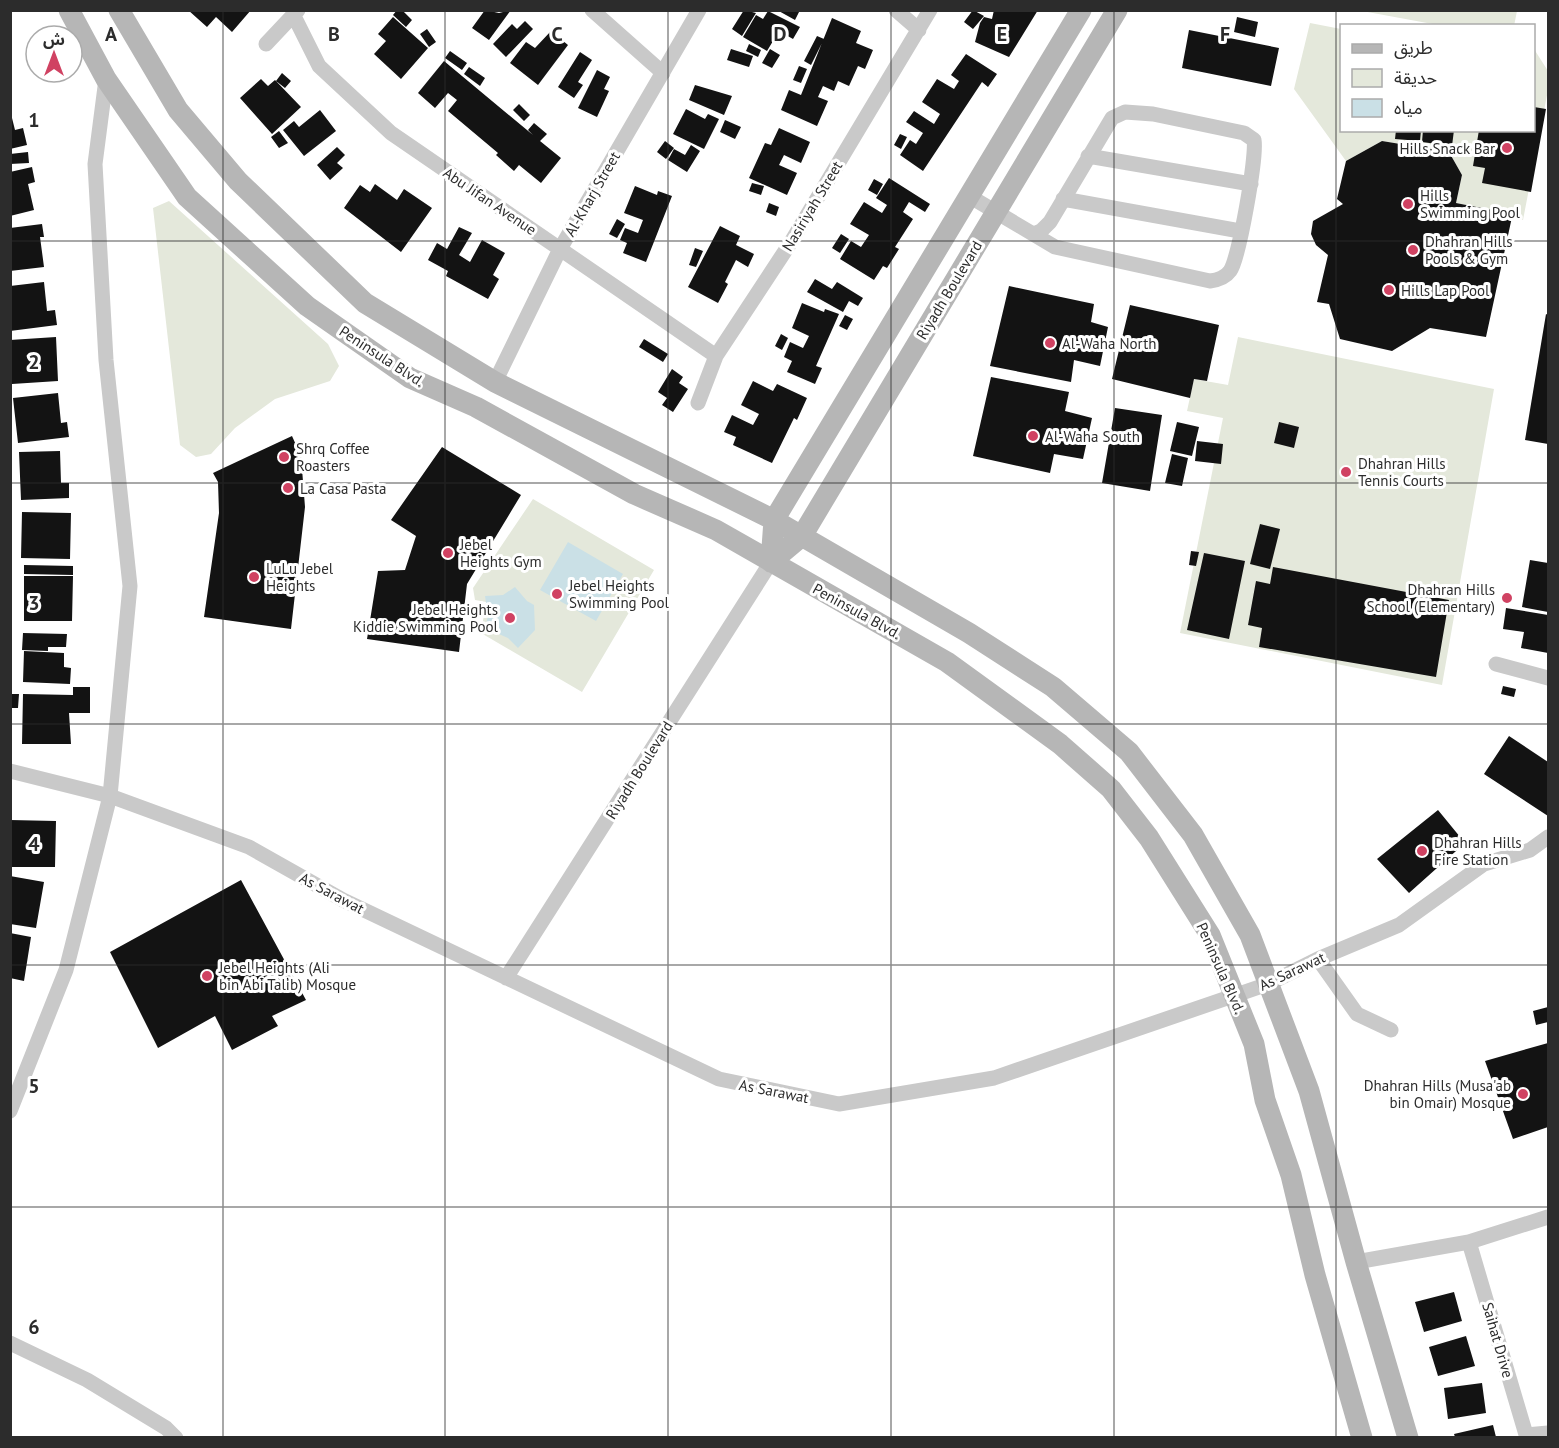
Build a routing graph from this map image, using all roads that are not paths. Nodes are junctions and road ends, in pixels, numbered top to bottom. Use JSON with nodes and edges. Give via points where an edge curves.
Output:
{"nodes":[{"id":1,"x":69,"y":10,"type":"edge"},
{"id":2,"x":119,"y":10,"type":"edge"},
{"id":3,"x":592,"y":10,"type":"edge"},
{"id":4,"x":699,"y":10,"type":"edge"},
{"id":5,"x":896,"y":10,"type":"edge"},
{"id":6,"x":930,"y":10,"type":"edge"},
{"id":7,"x":1081,"y":10,"type":"edge"},
{"id":8,"x":1117,"y":10,"type":"edge"},
{"id":9,"x":296,"y":13,"type":"edge"},
{"id":10,"x":919,"y":30,"type":"junction"},
{"id":11,"x":266,"y":44,"type":"dead end"},
{"id":12,"x":663,"y":73,"type":"junction"},
{"id":13,"x":106,"y":79,"type":"junction"},
{"id":14,"x":1088,"y":156,"type":"junction"},
{"id":15,"x":1251,"y":184,"type":"junction"},
{"id":16,"x":969,"y":196,"type":"junction"},
{"id":17,"x":1063,"y":199,"type":"junction"},
{"id":18,"x":995,"y":212,"type":"junction"},
{"id":19,"x":1240,"y":231,"type":"junction"},
{"id":20,"x":1034,"y":234,"type":"junction"},
{"id":21,"x":560,"y":249,"type":"junction"},
{"id":22,"x":717,"y":356,"type":"junction"},
{"id":23,"x":495,"y":382,"type":"junction"},
{"id":24,"x":698,"y":403,"type":"dead end"},
{"id":25,"x":774,"y":520,"type":"junction"},
{"id":26,"x":802,"y":536,"type":"junction"},
{"id":27,"x":771,"y":562,"type":"junction"},
{"id":28,"x":1496,"y":664,"type":"dead end"},
{"id":29,"x":1548,"y":678,"type":"edge"},
{"id":30,"x":10,"y":771,"type":"edge"},
{"id":31,"x":110,"y":796,"type":"junction"},
{"id":32,"x":1548,"y":837,"type":"edge"},
{"id":33,"x":1318,"y":959,"type":"junction"},
{"id":34,"x":506,"y":978,"type":"junction"},
{"id":35,"x":1268,"y":984,"type":"junction"},
{"id":36,"x":1234,"y":995,"type":"junction"},
{"id":37,"x":1391,"y":1030,"type":"dead end"},
{"id":38,"x":10,"y":1111,"type":"edge"},
{"id":39,"x":1548,"y":1217,"type":"edge"},
{"id":40,"x":1469,"y":1242,"type":"junction"},
{"id":41,"x":1356,"y":1262,"type":"junction"},
{"id":42,"x":10,"y":1343,"type":"edge"},
{"id":43,"x":1548,"y":1433,"type":"edge"},
{"id":44,"x":1527,"y":1436,"type":"edge"},
{"id":45,"x":176,"y":1437,"type":"edge"},
{"id":46,"x":1362,"y":1437,"type":"edge"},
{"id":47,"x":1408,"y":1437,"type":"edge"}],
"edges":[{"from":1,"to":13,"type":"main road","name":"Peninsula Blvd."},
{"from":2,"to":23,"type":"main road","via":[[178,110],[238,181],[365,303]]},
{"from":3,"to":12,"type":"street"},
{"from":4,"to":12,"type":"street","name":"Al-Kharj Street"},
{"from":5,"to":10,"type":"street"},
{"from":6,"to":10,"type":"street","name":"Nasiriyah Street"},
{"from":7,"to":16,"type":"main road","name":"Riyadh Boulevard"},
{"from":8,"to":18,"type":"main road","name":"Riyadh Boulevard"},
{"from":9,"to":11,"type":"street"},
{"from":9,"to":21,"type":"street","name":"Abu Jifan Avenue","via":[[319,66],[391,133]]},
{"from":10,"to":22,"type":"street","name":"Nasiriyah Street"},
{"from":12,"to":21,"type":"street","name":"Al-Kharj Street"},
{"from":13,"to":27,"type":"main road","name":"Peninsula Blvd.","via":[[187,197],[307,306],[410,378],[476,407],[634,494],[716,530]]},
{"from":13,"to":31,"type":"street","via":[[95,164],[106,360],[130,586]]},
{"from":14,"to":15,"type":"street"},
{"from":14,"to":15,"type":"street","via":[[1112,118],[1125,112],[1153,114],[1244,133],[1254,140]]},
{"from":14,"to":17,"type":"street"},
{"from":15,"to":19,"type":"street"},
{"from":16,"to":18,"type":"street"},
{"from":16,"to":25,"type":"main road","name":"Riyadh Boulevard"},
{"from":17,"to":19,"type":"street"},
{"from":17,"to":20,"type":"street","via":[[1050,222]]},
{"from":18,"to":20,"type":"street"},
{"from":18,"to":26,"type":"main road","name":"Riyadh Boulevard"},
{"from":19,"to":20,"type":"street","via":[[1231,270],[1220,280],[1210,281],[1055,247]]},
{"from":21,"to":22,"type":"street","name":"Abu Jifan Avenue"},
{"from":21,"to":23,"type":"street","name":"Al-Kharj Street"},
{"from":22,"to":24,"type":"street","name":"Nasiriyah Street"},
{"from":23,"to":25,"type":"main road"},
{"from":25,"to":26,"type":"main road"},
{"from":25,"to":27,"type":"main road","name":"Riyadh Boulevard"},
{"from":26,"to":27,"type":"main road","name":"Riyadh Boulevard"},
{"from":26,"to":35,"type":"main road","via":[[1053,687],[1129,752],[1193,835],[1250,935]]},
{"from":27,"to":34,"type":"street","name":"Riyadh Boulevard"},
{"from":27,"to":36,"type":"main road","name":"Peninsula Blvd.","via":[[947,662],[1060,744],[1111,789],[1149,838],[1210,935]]},
{"from":28,"to":29,"type":"street"},
{"from":30,"to":31,"type":"street","name":"As Sarawat"},
{"from":31,"to":34,"type":"street","name":"As Sarawat","via":[[249,847],[343,900]]},
{"from":31,"to":38,"type":"street","via":[[66,970]]},
{"from":32,"to":33,"type":"street","name":"As Sarawat","via":[[1530,850],[1484,864],[1399,924]]},
{"from":33,"to":35,"type":"street","name":"As Sarawat"},
{"from":33,"to":37,"type":"street","via":[[1357,1014]]},
{"from":34,"to":36,"type":"street","name":"As Sarawat","via":[[719,1080],[839,1104],[994,1078]]},
{"from":35,"to":36,"type":"street","name":"As Sarawat"},
{"from":35,"to":41,"type":"main road","via":[[1309,1091]]},
{"from":36,"to":46,"type":"main road","name":"Peninsula Blvd.","via":[[1254,1044],[1265,1100],[1291,1175]]},
{"from":39,"to":40,"type":"street"},
{"from":40,"to":41,"type":"street"},
{"from":40,"to":44,"type":"street","name":"Saihat Drive"},
{"from":41,"to":47,"type":"main road"},
{"from":42,"to":45,"type":"street","via":[[87,1380]]},
{"from":43,"to":44,"type":"street"}]}
